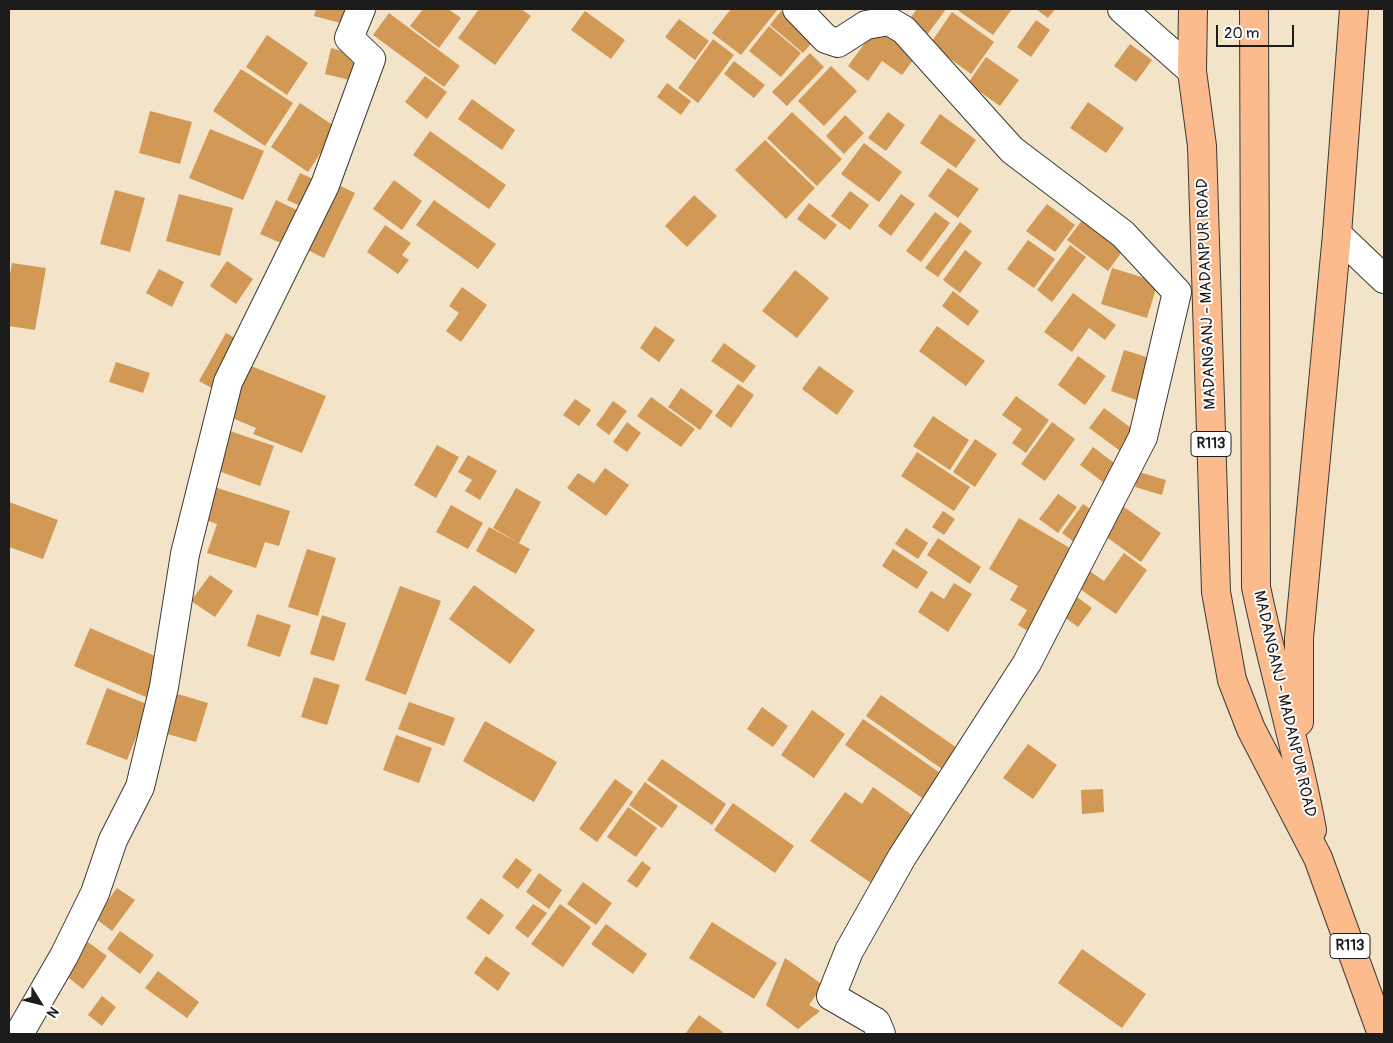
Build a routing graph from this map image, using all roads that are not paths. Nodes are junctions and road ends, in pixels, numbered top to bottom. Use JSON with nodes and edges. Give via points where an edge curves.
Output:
{"nodes":[{"id":1,"x":361,"y":9,"type":"edge"},
{"id":2,"x":797,"y":9,"type":"edge"},
{"id":3,"x":1122,"y":9,"type":"edge"},
{"id":4,"x":1193,"y":9,"type":"edge"},
{"id":5,"x":1254,"y":9,"type":"edge"},
{"id":6,"x":1354,"y":9,"type":"edge"},
{"id":7,"x":1192,"y":71,"type":"junction"},
{"id":8,"x":1337,"y":234,"type":"junction"},
{"id":9,"x":1384,"y":279,"type":"edge"},
{"id":10,"x":1299,"y":758,"type":"junction"},
{"id":11,"x":1318,"y":858,"type":"junction"},
{"id":12,"x":18,"y":1034,"type":"edge"},
{"id":13,"x":881,"y":1034,"type":"edge"},
{"id":14,"x":1382,"y":1034,"type":"edge"}],
"edges":[{"from":1,"to":12,"type":"street","via":[[349,38],[371,59],[325,185],[228,382],[185,554],[164,687],[140,787],[113,840],[95,893],[64,956]]},
{"from":2,"to":13,"type":"street","via":[[826,39],[838,43],[866,25],[889,21],[904,30],[1012,150],[1123,234],[1177,292],[1143,438],[1028,664],[902,857],[849,951],[831,996],[876,1022]]},
{"from":3,"to":7,"type":"street"},
{"from":4,"to":7,"type":"main road","name":"MADANGANJ - MADANPUR ROAD","number":"R113"},
{"from":5,"to":10,"type":"main road","name":"MADANGANJ - MADANPUR ROAD","number":"R113","via":[[1256,587],[1269,650]]},
{"from":6,"to":8,"type":"main road"},
{"from":7,"to":11,"type":"main road","name":"MADANGANJ - MADANPUR ROAD","number":"R113","via":[[1202,146],[1216,592],[1232,680],[1251,729]]},
{"from":8,"to":9,"type":"street"},
{"from":8,"to":10,"type":"main road","via":[[1299,638]]},
{"from":10,"to":11,"type":"main road","name":"MADANGANJ - MADANPUR ROAD","number":"R113"},
{"from":11,"to":14,"type":"main road","name":"MADANGANJ - MADANPUR ROAD","number":"R113"}]}
